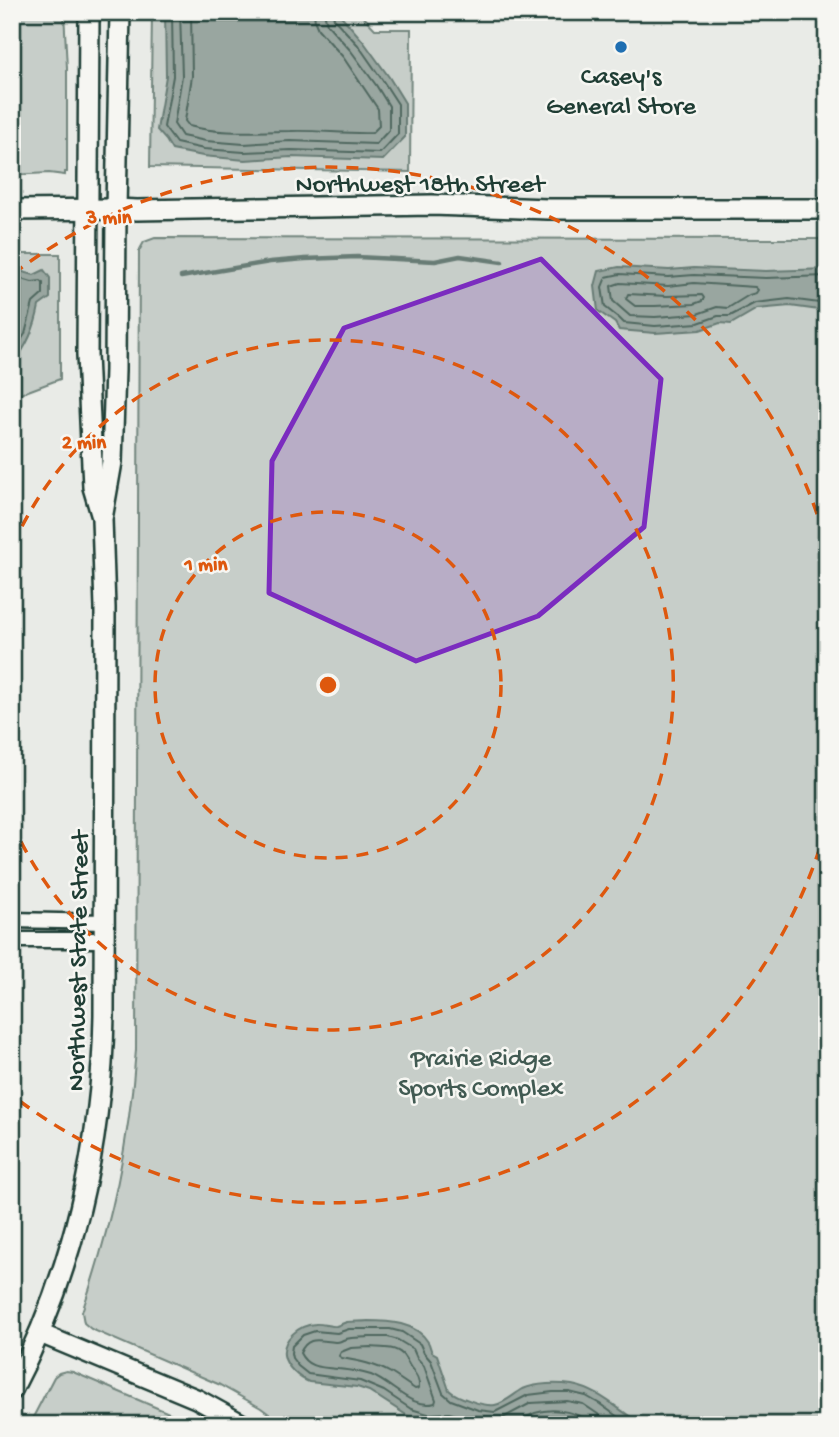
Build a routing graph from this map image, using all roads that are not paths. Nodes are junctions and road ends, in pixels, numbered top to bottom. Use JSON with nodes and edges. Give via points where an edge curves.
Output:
{"nodes":[{"id":1,"x":89,"y":12,"type":"edge"},
{"id":2,"x":120,"y":12,"type":"edge"},
{"id":3,"x":87,"y":209,"type":"junction"},
{"id":4,"x":116,"y":209,"type":"junction"},
{"id":5,"x":827,"y":209,"type":"edge"},
{"id":6,"x":12,"y":210,"type":"edge"},
{"id":7,"x":102,"y":519,"type":"junction"},
{"id":8,"x":12,"y":920,"type":"edge"},
{"id":9,"x":104,"y":931,"type":"junction"},
{"id":10,"x":12,"y":940,"type":"edge"},
{"id":11,"x":39,"y":1333,"type":"junction"},
{"id":12,"x":12,"y":1390,"type":"edge"},
{"id":13,"x":244,"y":1425,"type":"edge"}],
"edges":[{"from":1,"to":3,"type":"main road","name":"Northwest State Street"},
{"from":2,"to":4,"type":"main road","name":"Northwest State Street"},
{"from":3,"to":4,"type":"main road","name":"Northwest 18th Street"},
{"from":3,"to":6,"type":"main road","name":"Northwest 18th Street"},
{"from":3,"to":7,"type":"main road","name":"Northwest State Street","via":[[93,487]]},
{"from":4,"to":5,"type":"main road","name":"Northwest 18th Street","via":[[432,205]]},
{"from":4,"to":7,"type":"main road","name":"Northwest State Street","via":[[112,462]]},
{"from":7,"to":9,"type":"main road","name":"Northwest State Street","via":[[106,608]]},
{"from":8,"to":9,"type":"street"},
{"from":9,"to":10,"type":"street"},
{"from":9,"to":11,"type":"main road","name":"Northwest State Street","via":[[103,1065],[92,1154],[65,1263]]},
{"from":11,"to":12,"type":"main road","name":"Northwest State Street"},
{"from":11,"to":13,"type":"street","via":[[197,1399]]}]}
